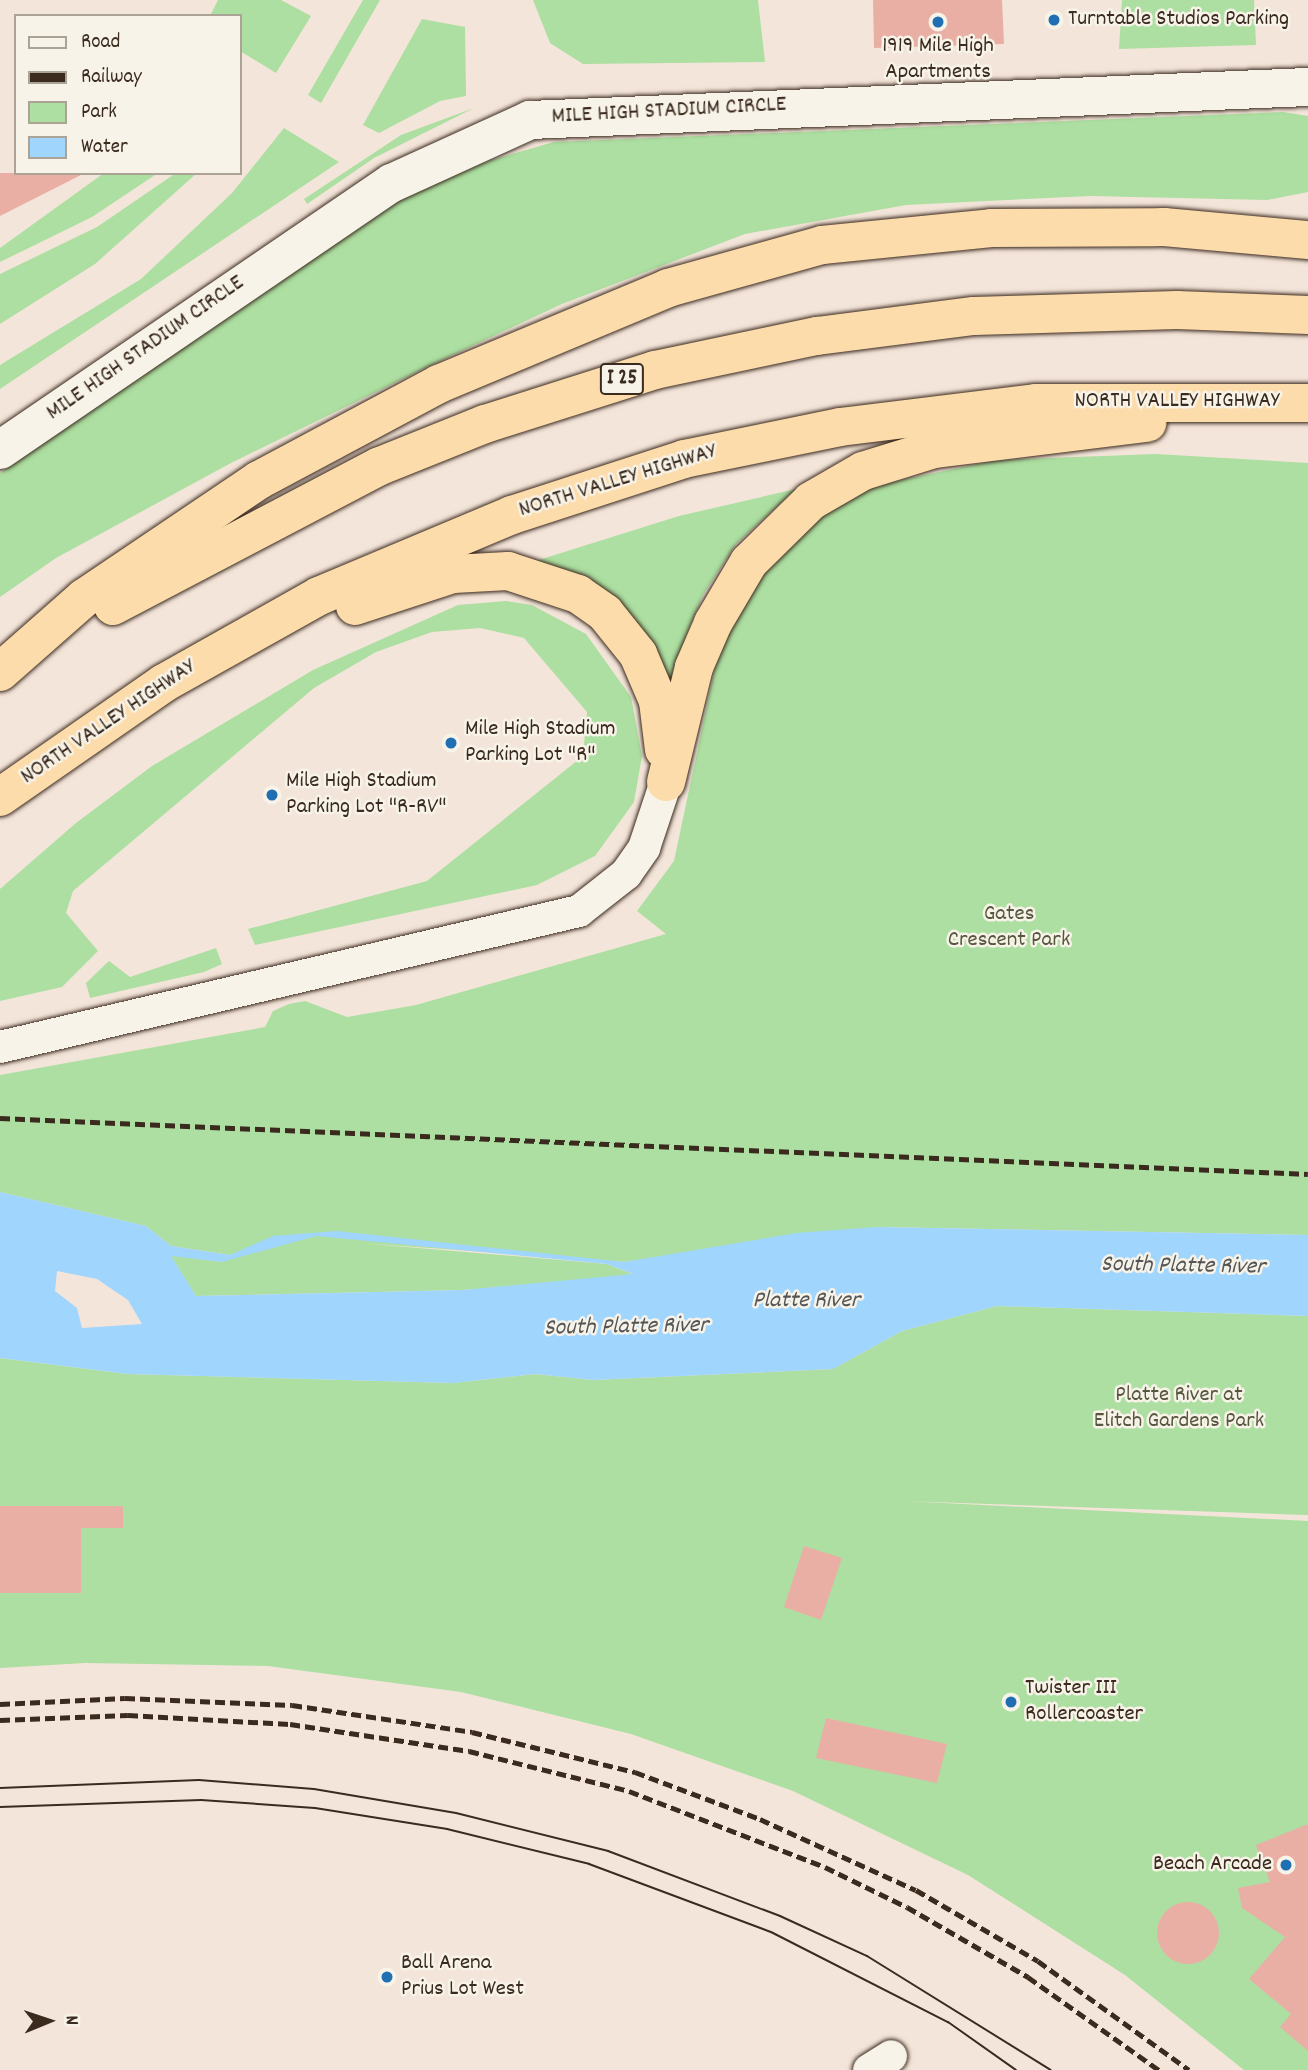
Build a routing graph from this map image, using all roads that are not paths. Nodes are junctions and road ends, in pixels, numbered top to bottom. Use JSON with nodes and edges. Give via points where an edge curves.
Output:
{"nodes":[{"id":1,"x":1308,"y":87,"type":"edge"},
{"id":2,"x":1308,"y":220,"type":"edge"},
{"id":3,"x":1137,"y":227,"type":"junction"},
{"id":4,"x":1308,"y":240,"type":"edge"},
{"id":5,"x":1308,"y":315,"type":"edge"},
{"id":6,"x":1308,"y":403,"type":"edge"},
{"id":7,"x":1308,"y":414,"type":"edge"},
{"id":8,"x":0,"y":450,"type":"edge"},
{"id":9,"x":0,"y":672,"type":"edge"},
{"id":10,"x":0,"y":679,"type":"edge"},
{"id":11,"x":84,"y":735,"type":"junction"},
{"id":12,"x":666,"y":782,"type":"junction"},
{"id":13,"x":0,"y":797,"type":"edge"},
{"id":14,"x":0,"y":1047,"type":"edge"}],
"edges":[{"from":1,"to":8,"type":"street","name":"MILE HIGH STADIUM CIRCLE","via":[[530,120],[392,183]]},
{"from":2,"to":3,"type":"highway"},
{"from":3,"to":4,"type":"highway"},
{"from":3,"to":9,"type":"highway","via":[[991,228],[822,245],[668,288],[439,384],[259,480],[84,598]]},
{"from":5,"to":10,"type":"highway","number":"I 25","via":[[1080,311],[900,324],[726,354],[579,391],[380,466],[272,519],[103,612]]},
{"from":6,"to":11,"type":"highway","name":"NORTH VALLEY HIGHWAY","via":[[1036,403],[840,427],[684,459],[512,514],[319,596]]},
{"from":7,"to":12,"type":"highway","via":[[983,440],[899,458],[830,488],[782,526],[729,592],[694,667]]},
{"from":11,"to":12,"type":"highway","via":[[360,603],[453,574],[508,571],[578,594],[623,632],[658,701]]},
{"from":11,"to":13,"type":"highway","name":"NORTH VALLEY HIGHWAY"},
{"from":12,"to":14,"type":"street","via":[[644,848],[626,874],[579,911]]}]}
